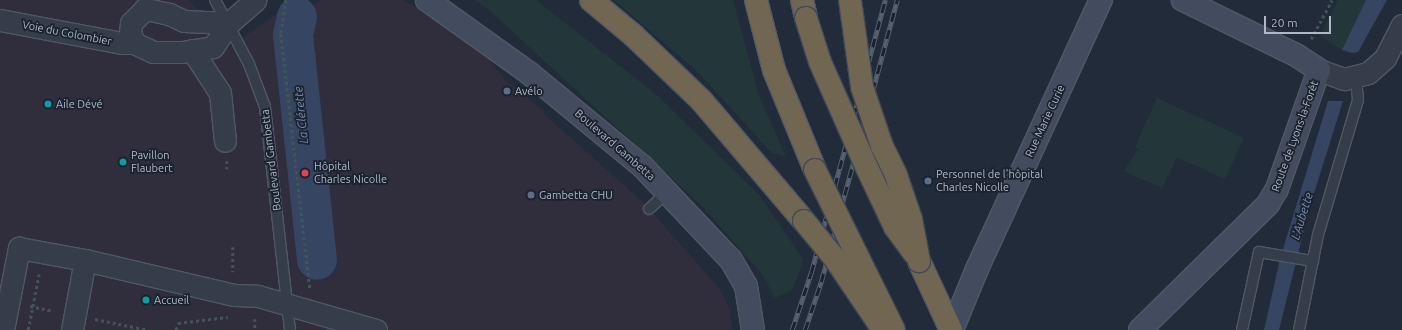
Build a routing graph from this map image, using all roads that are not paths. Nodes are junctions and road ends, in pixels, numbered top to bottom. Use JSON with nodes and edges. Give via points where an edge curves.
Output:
{"nodes":[{"id":1,"x":215,"y":0,"type":"edge"},
{"id":2,"x":255,"y":0,"type":"edge"},
{"id":3,"x":427,"y":0,"type":"edge"},
{"id":4,"x":590,"y":0,"type":"edge"},
{"id":5,"x":756,"y":0,"type":"edge"},
{"id":6,"x":850,"y":0,"type":"edge"},
{"id":7,"x":1101,"y":0,"type":"edge"},
{"id":8,"x":1182,"y":0,"type":"edge"},
{"id":9,"x":804,"y":9,"type":"edge"},
{"id":10,"x":0,"y":20,"type":"edge"},
{"id":11,"x":229,"y":23,"type":"junction"},
{"id":12,"x":1402,"y":25,"type":"edge"},
{"id":13,"x":134,"y":43,"type":"junction"},
{"id":14,"x":192,"y":50,"type":"junction"},
{"id":15,"x":1319,"y":70,"type":"junction"},
{"id":16,"x":1356,"y":77,"type":"junction"},
{"id":17,"x":225,"y":140,"type":"dead end"},
{"id":18,"x":667,"y":192,"type":"junction"},
{"id":19,"x":649,"y":209,"type":"dead end"},
{"id":20,"x":85,"y":260,"type":"junction"},
{"id":21,"x":919,"y":261,"type":"junction"},
{"id":22,"x":1312,"y":261,"type":"junction"},
{"id":23,"x":288,"y":306,"type":"junction"},
{"id":24,"x":73,"y":323,"type":"edge"},
{"id":25,"x":353,"y":327,"type":"edge"},
{"id":26,"x":3,"y":330,"type":"edge"},
{"id":27,"x":290,"y":330,"type":"edge"},
{"id":28,"x":376,"y":330,"type":"edge"},
{"id":29,"x":753,"y":330,"type":"edge"},
{"id":30,"x":883,"y":330,"type":"edge"},
{"id":31,"x":894,"y":330,"type":"edge"},
{"id":32,"x":951,"y":330,"type":"edge"},
{"id":33,"x":1140,"y":330,"type":"edge"},
{"id":34,"x":1242,"y":330,"type":"edge"},
{"id":35,"x":1299,"y":330,"type":"edge"}],
"edges":[{"from":1,"to":11,"type":"lane","name":"Boulevard Gambetta"},
{"from":2,"to":11,"type":"street"},
{"from":3,"to":18,"type":"street","name":"Boulevard Gambetta","via":[[529,73],[642,166]]},
{"from":4,"to":30,"type":"highway","bridge":true,"via":[[634,35],[701,100],[836,260]]},
{"from":5,"to":31,"type":"highway","bridge":true,"via":[[774,70],[815,170]]},
{"from":6,"to":21,"type":"highway","bridge":true,"via":[[862,88],[908,211]]},
{"from":7,"to":32,"type":"street","name":"Rue Marie Curie"},
{"from":8,"to":15,"type":"street","via":[[1296,55]]},
{"from":9,"to":21,"type":"highway","bridge":true,"via":[[820,62],[867,168],[895,227]]},
{"from":10,"to":13,"type":"street","name":"Voie du Colombier","via":[[122,43]]},
{"from":11,"to":13,"type":"street","via":[[184,21],[169,14],[145,9],[131,23],[130,32]]},
{"from":11,"to":14,"type":"street","via":[[213,47]]},
{"from":11,"to":23,"type":"lane","name":"Boulevard Gambetta","via":[[249,64],[265,107]]},
{"from":12,"to":16,"type":"street","name":"Route de Lyons-la-Forêt","via":[[1384,58],[1368,73]]},
{"from":13,"to":14,"type":"street","via":[[153,52]]},
{"from":14,"to":17,"type":"street","via":[[220,93]]},
{"from":15,"to":16,"type":"street","name":"Route de Lyons-la-Forêt","via":[[1344,79]]},
{"from":15,"to":33,"type":"street","name":"Route de Lyons-la-Forêt","via":[[1277,189],[1268,204]]},
{"from":16,"to":22,"type":"lane","via":[[1358,100]]},
{"from":18,"to":19,"type":"lane"},
{"from":18,"to":29,"type":"street","name":"Boulevard Gambetta","via":[[731,260],[746,286]]},
{"from":20,"to":23,"type":"street","via":[[234,295],[257,305]]},
{"from":20,"to":24,"type":"street"},
{"from":20,"to":26,"type":"street","via":[[19,248]]},
{"from":21,"to":32,"type":"highway"},
{"from":22,"to":34,"type":"lane","via":[[1259,252]]},
{"from":22,"to":35,"type":"lane"},
{"from":23,"to":25,"type":"street","via":[[312,309]]},
{"from":23,"to":27,"type":"lane","name":"Boulevard Gambetta"},
{"from":25,"to":28,"type":"street"}]}
